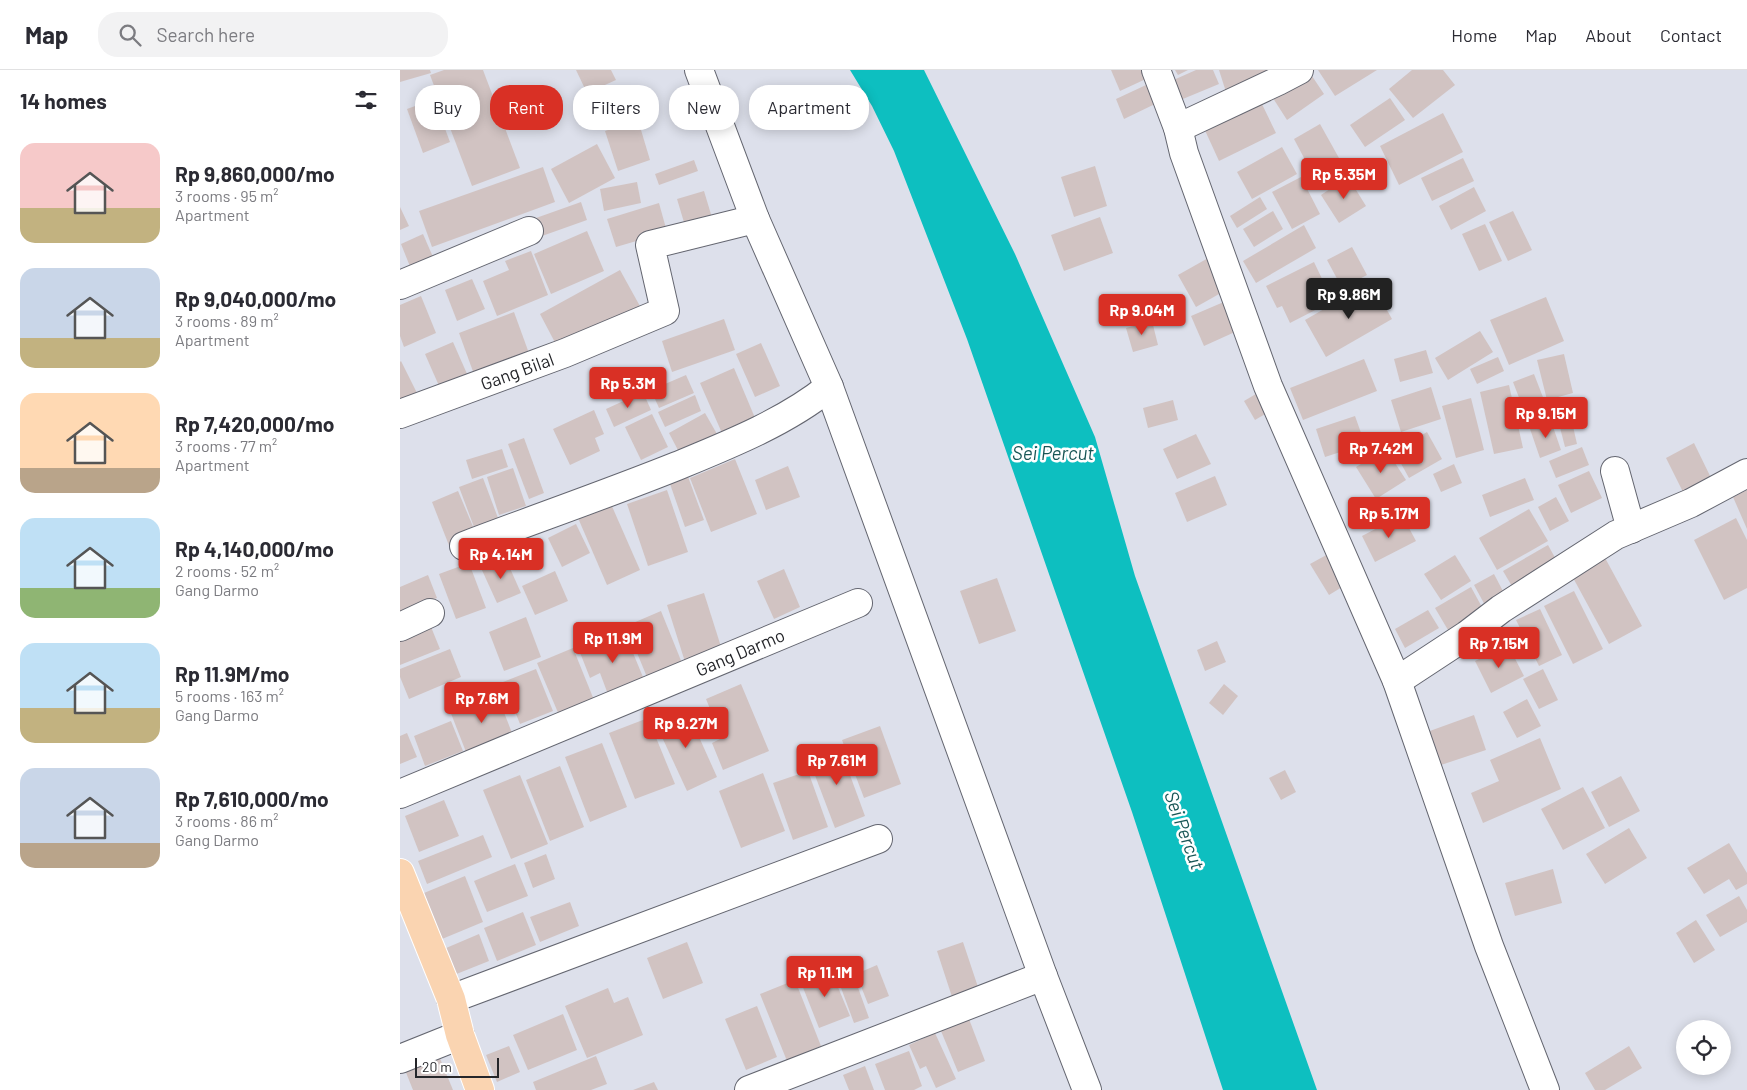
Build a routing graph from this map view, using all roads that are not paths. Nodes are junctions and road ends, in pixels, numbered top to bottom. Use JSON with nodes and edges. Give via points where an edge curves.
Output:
{"nodes":[{"id":1,"x":699,"y":70,"type":"edge"},
{"id":2,"x":1156,"y":70,"type":"edge"},
{"id":3,"x":1299,"y":70,"type":"edge"},
{"id":4,"x":1178,"y":128,"type":"junction"},
{"id":5,"x":756,"y":219,"type":"junction"},
{"id":6,"x":530,"y":231,"type":"dead end"},
{"id":7,"x":400,"y":285,"type":"edge"},
{"id":8,"x":828,"y":387,"type":"junction"},
{"id":9,"x":400,"y":414,"type":"edge"},
{"id":10,"x":1615,"y":471,"type":"dead end"},
{"id":11,"x":1747,"y":473,"type":"edge"},
{"id":12,"x":1631,"y":528,"type":"junction"},
{"id":13,"x":464,"y":546,"type":"dead end"},
{"id":14,"x":858,"y":603,"type":"dead end"},
{"id":15,"x":430,"y":613,"type":"dead end"},
{"id":16,"x":400,"y":627,"type":"edge"},
{"id":17,"x":1397,"y":681,"type":"junction"},
{"id":18,"x":400,"y":794,"type":"edge"},
{"id":19,"x":878,"y":839,"type":"dead end"},
{"id":20,"x":400,"y":873,"type":"edge"},
{"id":21,"x":1043,"y":976,"type":"junction"},
{"id":22,"x":451,"y":999,"type":"junction"},
{"id":23,"x":460,"y":1035,"type":"junction"},
{"id":24,"x":400,"y":1059,"type":"edge"},
{"id":25,"x":480,"y":1090,"type":"edge"},
{"id":26,"x":749,"y":1090,"type":"edge"},
{"id":27,"x":1087,"y":1090,"type":"edge"},
{"id":28,"x":1545,"y":1090,"type":"edge"}],
"edges":[{"from":1,"to":5,"type":"street"},
{"from":2,"to":4,"type":"street"},
{"from":3,"to":4,"type":"street"},
{"from":4,"to":17,"type":"street","via":[[1184,153],[1268,386]]},
{"from":5,"to":8,"type":"street"},
{"from":5,"to":9,"type":"street","name":"Gang Bilal","via":[[650,245],[665,311],[565,353]]},
{"from":6,"to":7,"type":"street"},
{"from":8,"to":13,"type":"street","via":[[803,405],[734,443]]},
{"from":8,"to":21,"type":"street"},
{"from":10,"to":12,"type":"street"},
{"from":11,"to":12,"type":"street","via":[[1691,503]]},
{"from":12,"to":17,"type":"street","via":[[1501,609]]},
{"from":14,"to":18,"type":"street","name":"Gang Darmo"},
{"from":15,"to":16,"type":"street"},
{"from":17,"to":28,"type":"street","via":[[1489,946]]},
{"from":19,"to":22,"type":"street"},
{"from":20,"to":22,"type":"main road"},
{"from":21,"to":26,"type":"street"},
{"from":21,"to":27,"type":"street"},
{"from":22,"to":23,"type":"main road"},
{"from":23,"to":24,"type":"street"},
{"from":23,"to":25,"type":"main road"}]}
